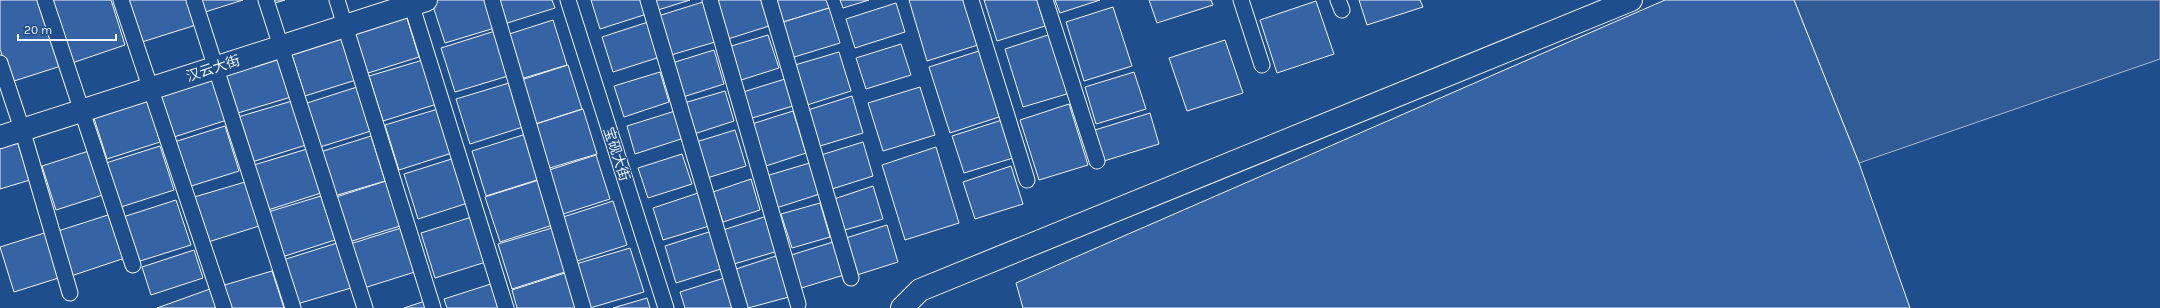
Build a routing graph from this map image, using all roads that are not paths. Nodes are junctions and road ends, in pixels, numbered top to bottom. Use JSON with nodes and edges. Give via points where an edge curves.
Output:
{"nodes":[{"id":1,"x":45,"y":0,"type":"edge"},
{"id":2,"x":121,"y":0,"type":"edge"},
{"id":3,"x":194,"y":0,"type":"edge"},
{"id":4,"x":266,"y":0,"type":"edge"},
{"id":5,"x":337,"y":0,"type":"edge"},
{"id":6,"x":492,"y":0,"type":"edge"},
{"id":7,"x":568,"y":0,"type":"edge"},
{"id":8,"x":648,"y":0,"type":"edge"},
{"id":9,"x":710,"y":0,"type":"edge"},
{"id":10,"x":769,"y":0,"type":"edge"},
{"id":11,"x":971,"y":0,"type":"edge"},
{"id":12,"x":1045,"y":0,"type":"edge"},
{"id":13,"x":1241,"y":0,"type":"edge"},
{"id":14,"x":1631,"y":0,"type":"edge"},
{"id":15,"x":416,"y":2,"type":"edge"},
{"id":16,"x":345,"y":26,"type":"junction"},
{"id":17,"x":280,"y":46,"type":"junction"},
{"id":18,"x":0,"y":63,"type":"edge"},
{"id":19,"x":1262,"y":65,"type":"dead end"},
{"id":20,"x":216,"y":67,"type":"junction"},
{"id":21,"x":150,"y":88,"type":"junction"},
{"id":22,"x":82,"y":110,"type":"junction"},
{"id":23,"x":22,"y":129,"type":"junction"},
{"id":24,"x":0,"y":137,"type":"edge"},
{"id":25,"x":1097,"y":161,"type":"dead end"},
{"id":26,"x":1027,"y":180,"type":"dead end"},
{"id":27,"x":133,"y":265,"type":"dead end"},
{"id":28,"x":851,"y":278,"type":"dead end"},
{"id":29,"x":70,"y":293,"type":"dead end"},
{"id":30,"x":798,"y":304,"type":"dead end"},
{"id":31,"x":224,"y":308,"type":"edge"},
{"id":32,"x":293,"y":308,"type":"edge"},
{"id":33,"x":365,"y":308,"type":"edge"},
{"id":34,"x":433,"y":308,"type":"edge"},
{"id":35,"x":506,"y":308,"type":"edge"},
{"id":36,"x":584,"y":308,"type":"edge"},
{"id":37,"x":666,"y":308,"type":"edge"},
{"id":38,"x":740,"y":308,"type":"edge"},
{"id":39,"x":902,"y":308,"type":"edge"}],
"edges":[{"from":1,"to":22,"type":"lane"},
{"from":2,"to":21,"type":"lane"},
{"from":3,"to":20,"type":"lane"},
{"from":4,"to":17,"type":"lane"},
{"from":5,"to":16,"type":"lane"},
{"from":6,"to":36,"type":"lane"},
{"from":7,"to":37,"type":"lane","name":"宝砚大街"},
{"from":8,"to":38,"type":"lane"},
{"from":9,"to":30,"type":"lane"},
{"from":10,"to":28,"type":"lane"},
{"from":11,"to":26,"type":"lane"},
{"from":12,"to":25,"type":"lane"},
{"from":13,"to":19,"type":"lane"},
{"from":14,"to":39,"type":"street","via":[[920,290]]},
{"from":15,"to":16,"type":"street","name":"汉云大街"},
{"from":15,"to":35,"type":"lane"},
{"from":16,"to":17,"type":"street","name":"汉云大街"},
{"from":16,"to":34,"type":"lane"},
{"from":17,"to":20,"type":"street","name":"汉云大街"},
{"from":17,"to":33,"type":"lane"},
{"from":18,"to":23,"type":"lane"},
{"from":20,"to":21,"type":"street","name":"汉云大街"},
{"from":20,"to":32,"type":"lane"},
{"from":21,"to":22,"type":"street","name":"汉云大街"},
{"from":21,"to":31,"type":"lane"},
{"from":22,"to":23,"type":"street","name":"汉云大街"},
{"from":22,"to":27,"type":"lane"},
{"from":23,"to":24,"type":"street","name":"汉云大街"},
{"from":23,"to":29,"type":"lane"}]}
